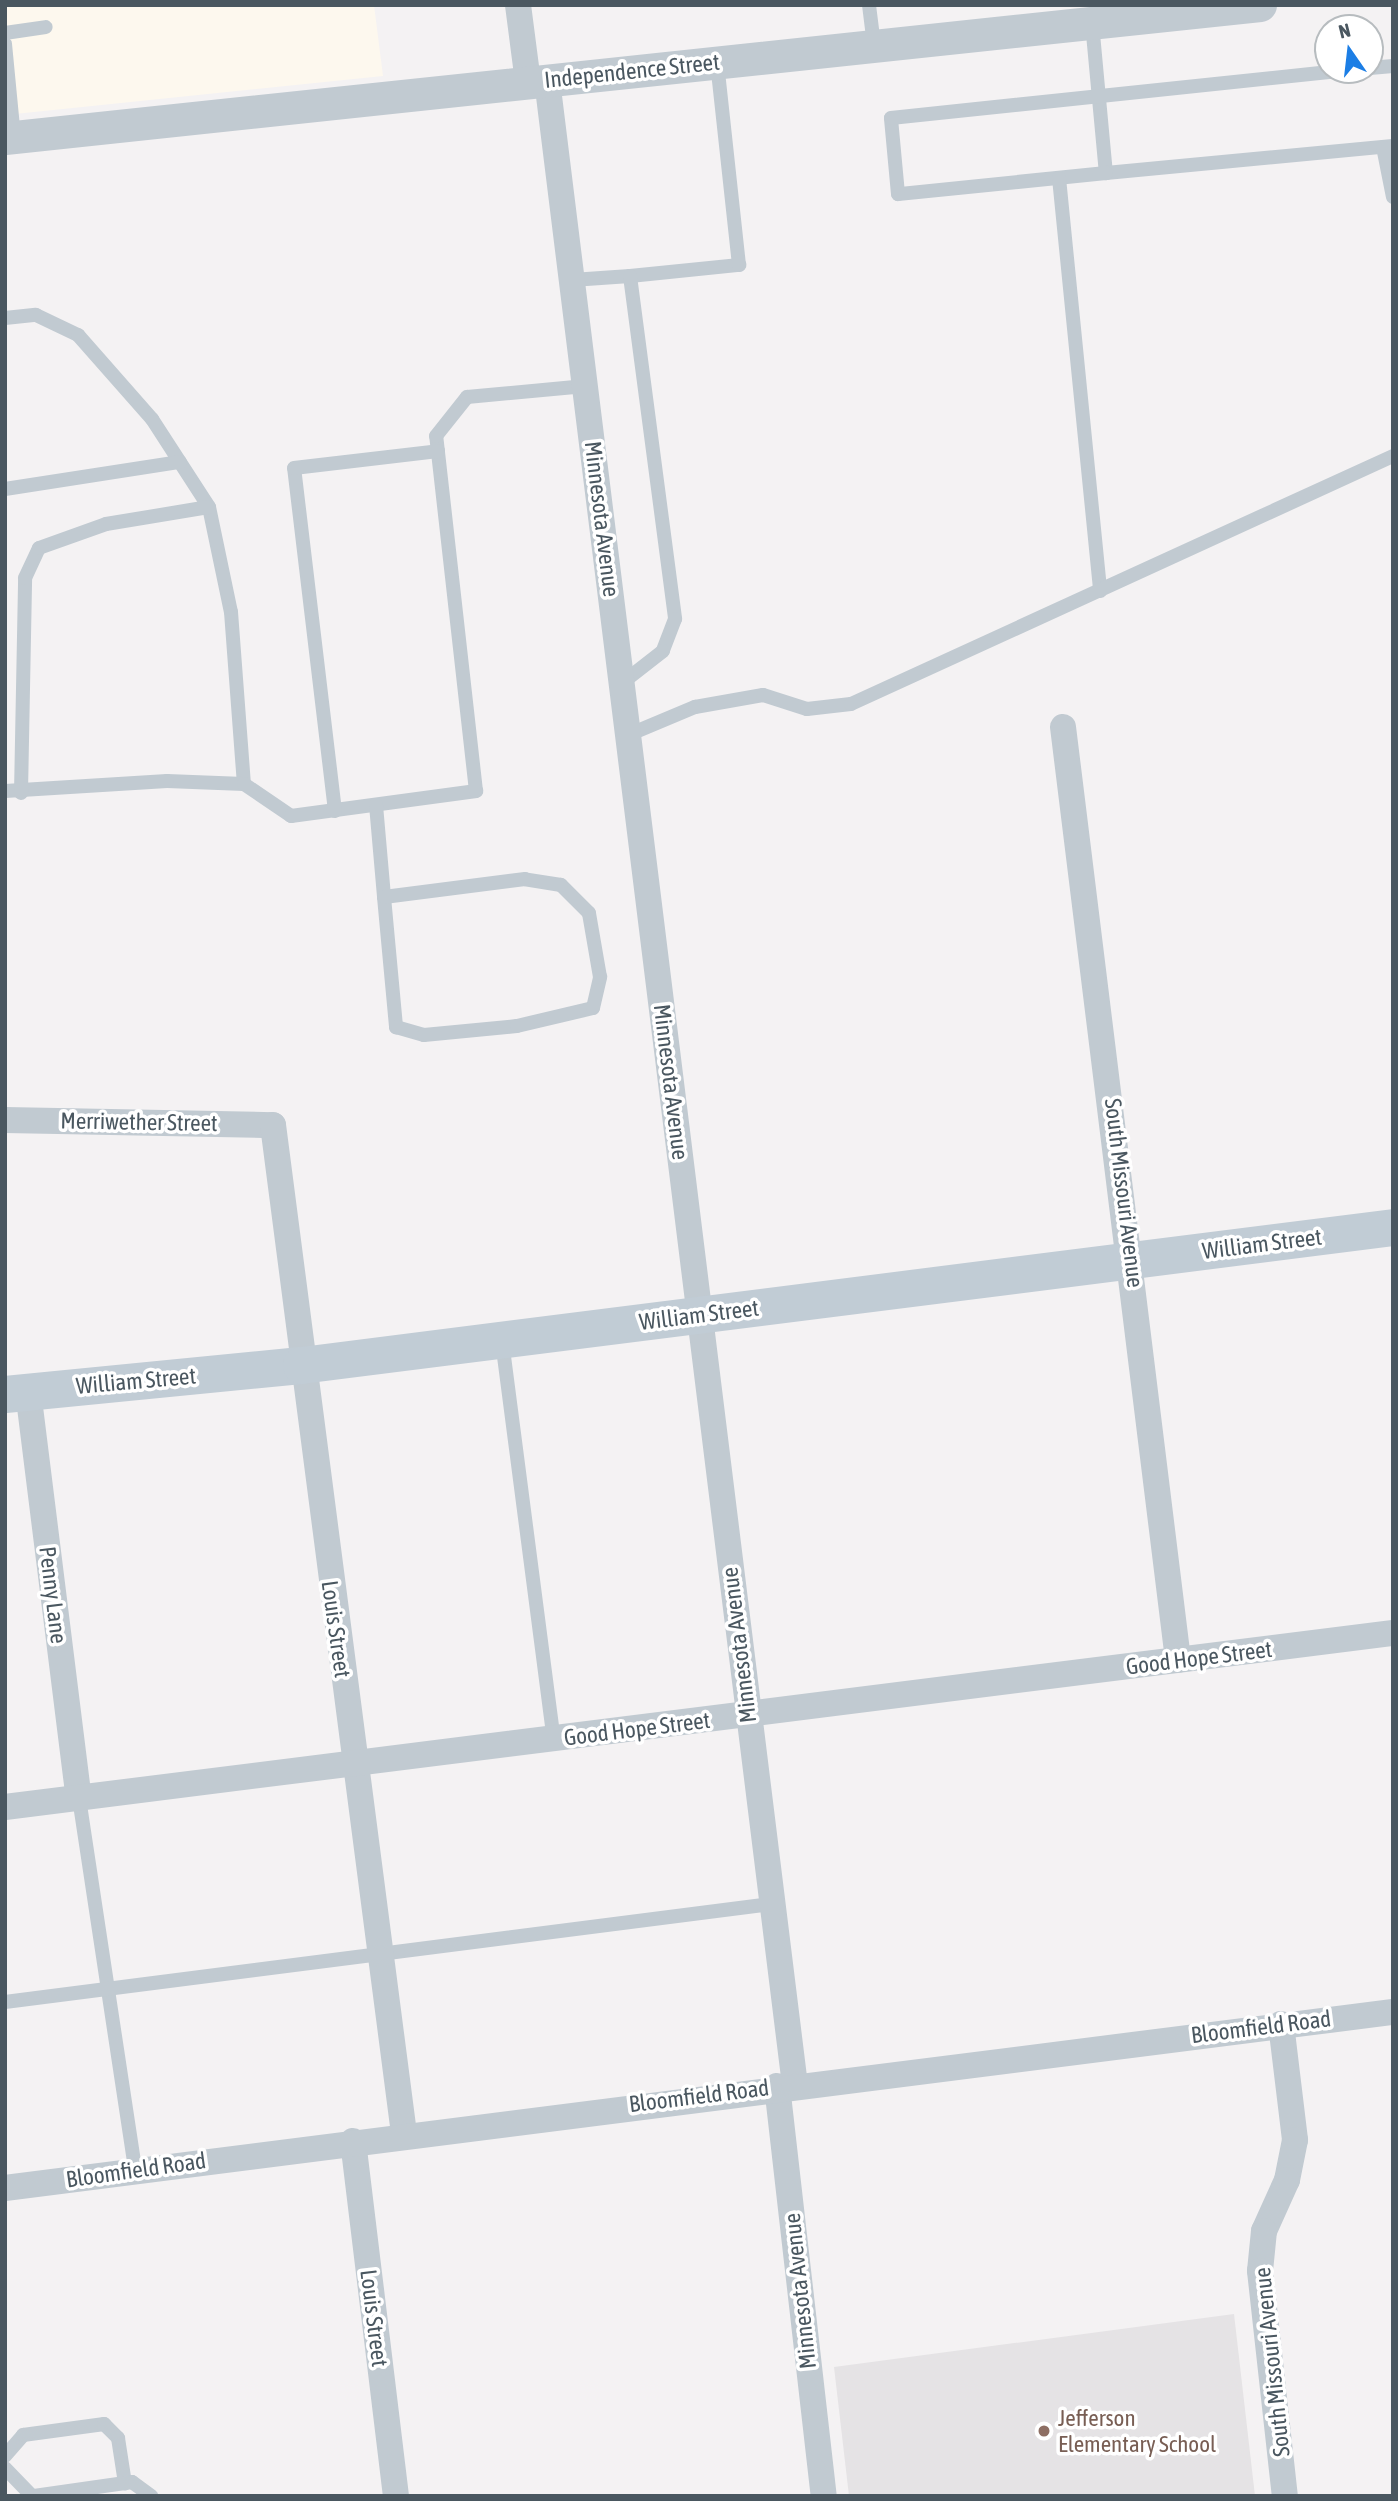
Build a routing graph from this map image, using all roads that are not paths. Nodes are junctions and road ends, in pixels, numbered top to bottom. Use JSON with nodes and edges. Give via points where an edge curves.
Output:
{"nodes":[{"id":1,"x":518,"y":5,"type":"edge"},
{"id":2,"x":869,"y":5,"type":"edge"},
{"id":3,"x":1260,"y":5,"type":"edge"},
{"id":4,"x":1181,"y":9,"type":"edge"},
{"id":5,"x":1091,"y":22,"type":"junction"},
{"id":6,"x":46,"y":27,"type":"dead end"},
{"id":7,"x":5,"y":33,"type":"edge"},
{"id":8,"x":5,"y":44,"type":"edge"},
{"id":9,"x":874,"y":45,"type":"junction"},
{"id":10,"x":717,"y":62,"type":"junction"},
{"id":11,"x":1314,"y":73,"type":"edge"},
{"id":12,"x":538,"y":81,"type":"junction"},
{"id":13,"x":1099,"y":94,"type":"junction"},
{"id":14,"x":10,"y":138,"type":"edge"},
{"id":15,"x":1388,"y":147,"type":"edge"},
{"id":16,"x":1106,"y":173,"type":"junction"},
{"id":17,"x":1059,"y":178,"type":"junction"},
{"id":18,"x":1393,"y":197,"type":"edge"},
{"id":19,"x":630,"y":276,"type":"junction"},
{"id":20,"x":572,"y":280,"type":"junction"},
{"id":21,"x":5,"y":318,"type":"edge"},
{"id":22,"x":585,"y":386,"type":"junction"},
{"id":23,"x":438,"y":451,"type":"junction"},
{"id":24,"x":1393,"y":456,"type":"edge"},
{"id":25,"x":180,"y":462,"type":"junction"},
{"id":26,"x":5,"y":489,"type":"edge"},
{"id":27,"x":209,"y":507,"type":"junction"},
{"id":28,"x":1100,"y":591,"type":"junction"},
{"id":29,"x":622,"y":682,"type":"junction"},
{"id":30,"x":1063,"y":727,"type":"dead end"},
{"id":31,"x":628,"y":735,"type":"junction"},
{"id":32,"x":244,"y":784,"type":"junction"},
{"id":33,"x":5,"y":791,"type":"edge"},
{"id":34,"x":22,"y":793,"type":"junction"},
{"id":35,"x":376,"y":805,"type":"junction"},
{"id":36,"x":335,"y":810,"type":"junction"},
{"id":37,"x":384,"y":897,"type":"junction"},
{"id":38,"x":5,"y":1119,"type":"edge"},
{"id":39,"x":273,"y":1125,"type":"joint"},
{"id":40,"x":1393,"y":1227,"type":"edge"},
{"id":41,"x":1133,"y":1260,"type":"junction"},
{"id":42,"x":700,"y":1315,"type":"junction"},
{"id":43,"x":501,"y":1340,"type":"junction"},
{"id":44,"x":301,"y":1365,"type":"junction"},
{"id":45,"x":17,"y":1393,"type":"edge"},
{"id":46,"x":1393,"y":1633,"type":"edge"},
{"id":47,"x":1178,"y":1660,"type":"junction"},
{"id":48,"x":748,"y":1717,"type":"junction"},
{"id":49,"x":554,"y":1739,"type":"junction"},
{"id":50,"x":354,"y":1764,"type":"junction"},
{"id":51,"x":79,"y":1798,"type":"junction"},
{"id":52,"x":5,"y":1807,"type":"edge"},
{"id":53,"x":771,"y":1904,"type":"junction"},
{"id":54,"x":380,"y":1956,"type":"junction"},
{"id":55,"x":108,"y":1990,"type":"junction"},
{"id":56,"x":5,"y":2002,"type":"edge"},
{"id":57,"x":1393,"y":2012,"type":"edge"},
{"id":58,"x":1281,"y":2024,"type":"junction"},
{"id":59,"x":786,"y":2085,"type":"junction"},
{"id":60,"x":404,"y":2133,"type":"junction"},
{"id":61,"x":353,"y":2141,"type":"junction"},
{"id":62,"x":135,"y":2170,"type":"junction"},
{"id":63,"x":5,"y":2188,"type":"edge"},
{"id":64,"x":5,"y":2456,"type":"edge"},
{"id":65,"x":5,"y":2468,"type":"edge"},
{"id":66,"x":125,"y":2483,"type":"junction"},
{"id":67,"x":33,"y":2496,"type":"edge"},
{"id":68,"x":151,"y":2496,"type":"edge"},
{"id":69,"x":396,"y":2496,"type":"edge"},
{"id":70,"x":824,"y":2496,"type":"edge"},
{"id":71,"x":1285,"y":2496,"type":"edge"}],
"edges":[{"from":1,"to":12,"type":"street","name":"Minnesota Avenue"},
{"from":2,"to":9,"type":"lane"},
{"from":3,"to":4,"type":"street","name":"Independence Street"},
{"from":4,"to":5,"type":"street","name":"Independence Street"},
{"from":5,"to":9,"type":"street","name":"Independence Street"},
{"from":5,"to":13,"type":"lane"},
{"from":6,"to":7,"type":"lane"},
{"from":8,"to":14,"type":"lane"},
{"from":9,"to":10,"type":"street","name":"Independence Street"},
{"from":10,"to":12,"type":"street","name":"Independence Street"},
{"from":10,"to":19,"type":"lane","via":[[738,265]]},
{"from":11,"to":13,"type":"lane"},
{"from":12,"to":14,"type":"street","name":"Independence Street"},
{"from":12,"to":20,"type":"street","name":"Minnesota Avenue"},
{"from":13,"to":16,"type":"lane"},
{"from":13,"to":17,"type":"lane","via":[[891,118],[898,194]]},
{"from":15,"to":16,"type":"lane"},
{"from":15,"to":18,"type":"lane"},
{"from":16,"to":17,"type":"lane"},
{"from":17,"to":28,"type":"lane"},
{"from":19,"to":20,"type":"lane"},
{"from":19,"to":29,"type":"lane","via":[[676,619],[663,651]]},
{"from":20,"to":22,"type":"street","name":"Minnesota Avenue"},
{"from":21,"to":25,"type":"lane","via":[[36,315],[78,335],[152,419]]},
{"from":22,"to":23,"type":"lane","via":[[467,397],[436,436]]},
{"from":22,"to":29,"type":"street","name":"Minnesota Avenue"},
{"from":23,"to":35,"type":"lane","via":[[476,791]]},
{"from":23,"to":36,"type":"lane","via":[[294,468]]},
{"from":24,"to":28,"type":"lane"},
{"from":25,"to":26,"type":"lane"},
{"from":25,"to":27,"type":"lane"},
{"from":27,"to":32,"type":"lane","via":[[231,612]]},
{"from":27,"to":34,"type":"lane","via":[[106,524],[39,548],[25,578]]},
{"from":28,"to":31,"type":"lane","via":[[851,704],[807,709],[763,695],[695,707]]},
{"from":29,"to":31,"type":"street","name":"Minnesota Avenue"},
{"from":30,"to":41,"type":"street","name":"South Missouri Avenue"},
{"from":31,"to":42,"type":"street","name":"Minnesota Avenue"},
{"from":32,"to":34,"type":"lane","via":[[167,781]]},
{"from":32,"to":36,"type":"lane","via":[[291,816]]},
{"from":33,"to":34,"type":"lane"},
{"from":35,"to":36,"type":"lane"},
{"from":35,"to":37,"type":"lane"},
{"from":37,"to":37,"type":"lane","via":[[396,1027],[424,1035],[517,1026],[593,1008],[600,977],[589,913],[561,885],[525,879]]},
{"from":38,"to":39,"type":"street","name":"Merriwether Street"},
{"from":39,"to":44,"type":"street","name":"Louis Street"},
{"from":40,"to":41,"type":"main road","name":"William Street"},
{"from":41,"to":42,"type":"main road","name":"William Street"},
{"from":41,"to":47,"type":"street","name":"South Missouri Avenue"},
{"from":42,"to":43,"type":"main road","name":"William Street"},
{"from":42,"to":48,"type":"street","name":"Minnesota Avenue"},
{"from":43,"to":44,"type":"main road","name":"William Street"},
{"from":43,"to":49,"type":"lane"},
{"from":44,"to":45,"type":"main road","name":"William Street"},
{"from":44,"to":50,"type":"street","name":"Louis Street"},
{"from":45,"to":51,"type":"street","name":"Penny Lane"},
{"from":46,"to":47,"type":"street","name":"Good Hope Street"},
{"from":47,"to":48,"type":"street","name":"Good Hope Street"},
{"from":48,"to":49,"type":"street","name":"Good Hope Street"},
{"from":48,"to":53,"type":"street","name":"Minnesota Avenue"},
{"from":49,"to":50,"type":"street","name":"Good Hope Street"},
{"from":50,"to":51,"type":"street","name":"Good Hope Street"},
{"from":50,"to":54,"type":"street","name":"Louis Street"},
{"from":51,"to":52,"type":"street","name":"Good Hope Street"},
{"from":51,"to":55,"type":"lane"},
{"from":53,"to":54,"type":"lane"},
{"from":53,"to":59,"type":"street","name":"Minnesota Avenue"},
{"from":54,"to":55,"type":"lane"},
{"from":54,"to":60,"type":"street","name":"Louis Street"},
{"from":55,"to":56,"type":"lane"},
{"from":55,"to":62,"type":"lane"},
{"from":57,"to":58,"type":"street","name":"Bloomfield Road"},
{"from":58,"to":59,"type":"street","name":"Bloomfield Road"},
{"from":58,"to":71,"type":"street","name":"South Missouri Avenue","via":[[1295,2140],[1287,2180],[1264,2231],[1260,2271]]},
{"from":59,"to":60,"type":"street","name":"Bloomfield Road"},
{"from":59,"to":70,"type":"street","name":"Minnesota Avenue"},
{"from":60,"to":61,"type":"street","name":"Bloomfield Road"},
{"from":61,"to":62,"type":"street","name":"Bloomfield Road"},
{"from":61,"to":69,"type":"street","name":"Louis Street"},
{"from":62,"to":63,"type":"street","name":"Bloomfield Road"},
{"from":64,"to":66,"type":"lane","via":[[23,2435],[104,2424],[118,2438]]},
{"from":65,"to":67,"type":"lane"},
{"from":66,"to":67,"type":"lane"},
{"from":66,"to":68,"type":"lane"}]}
